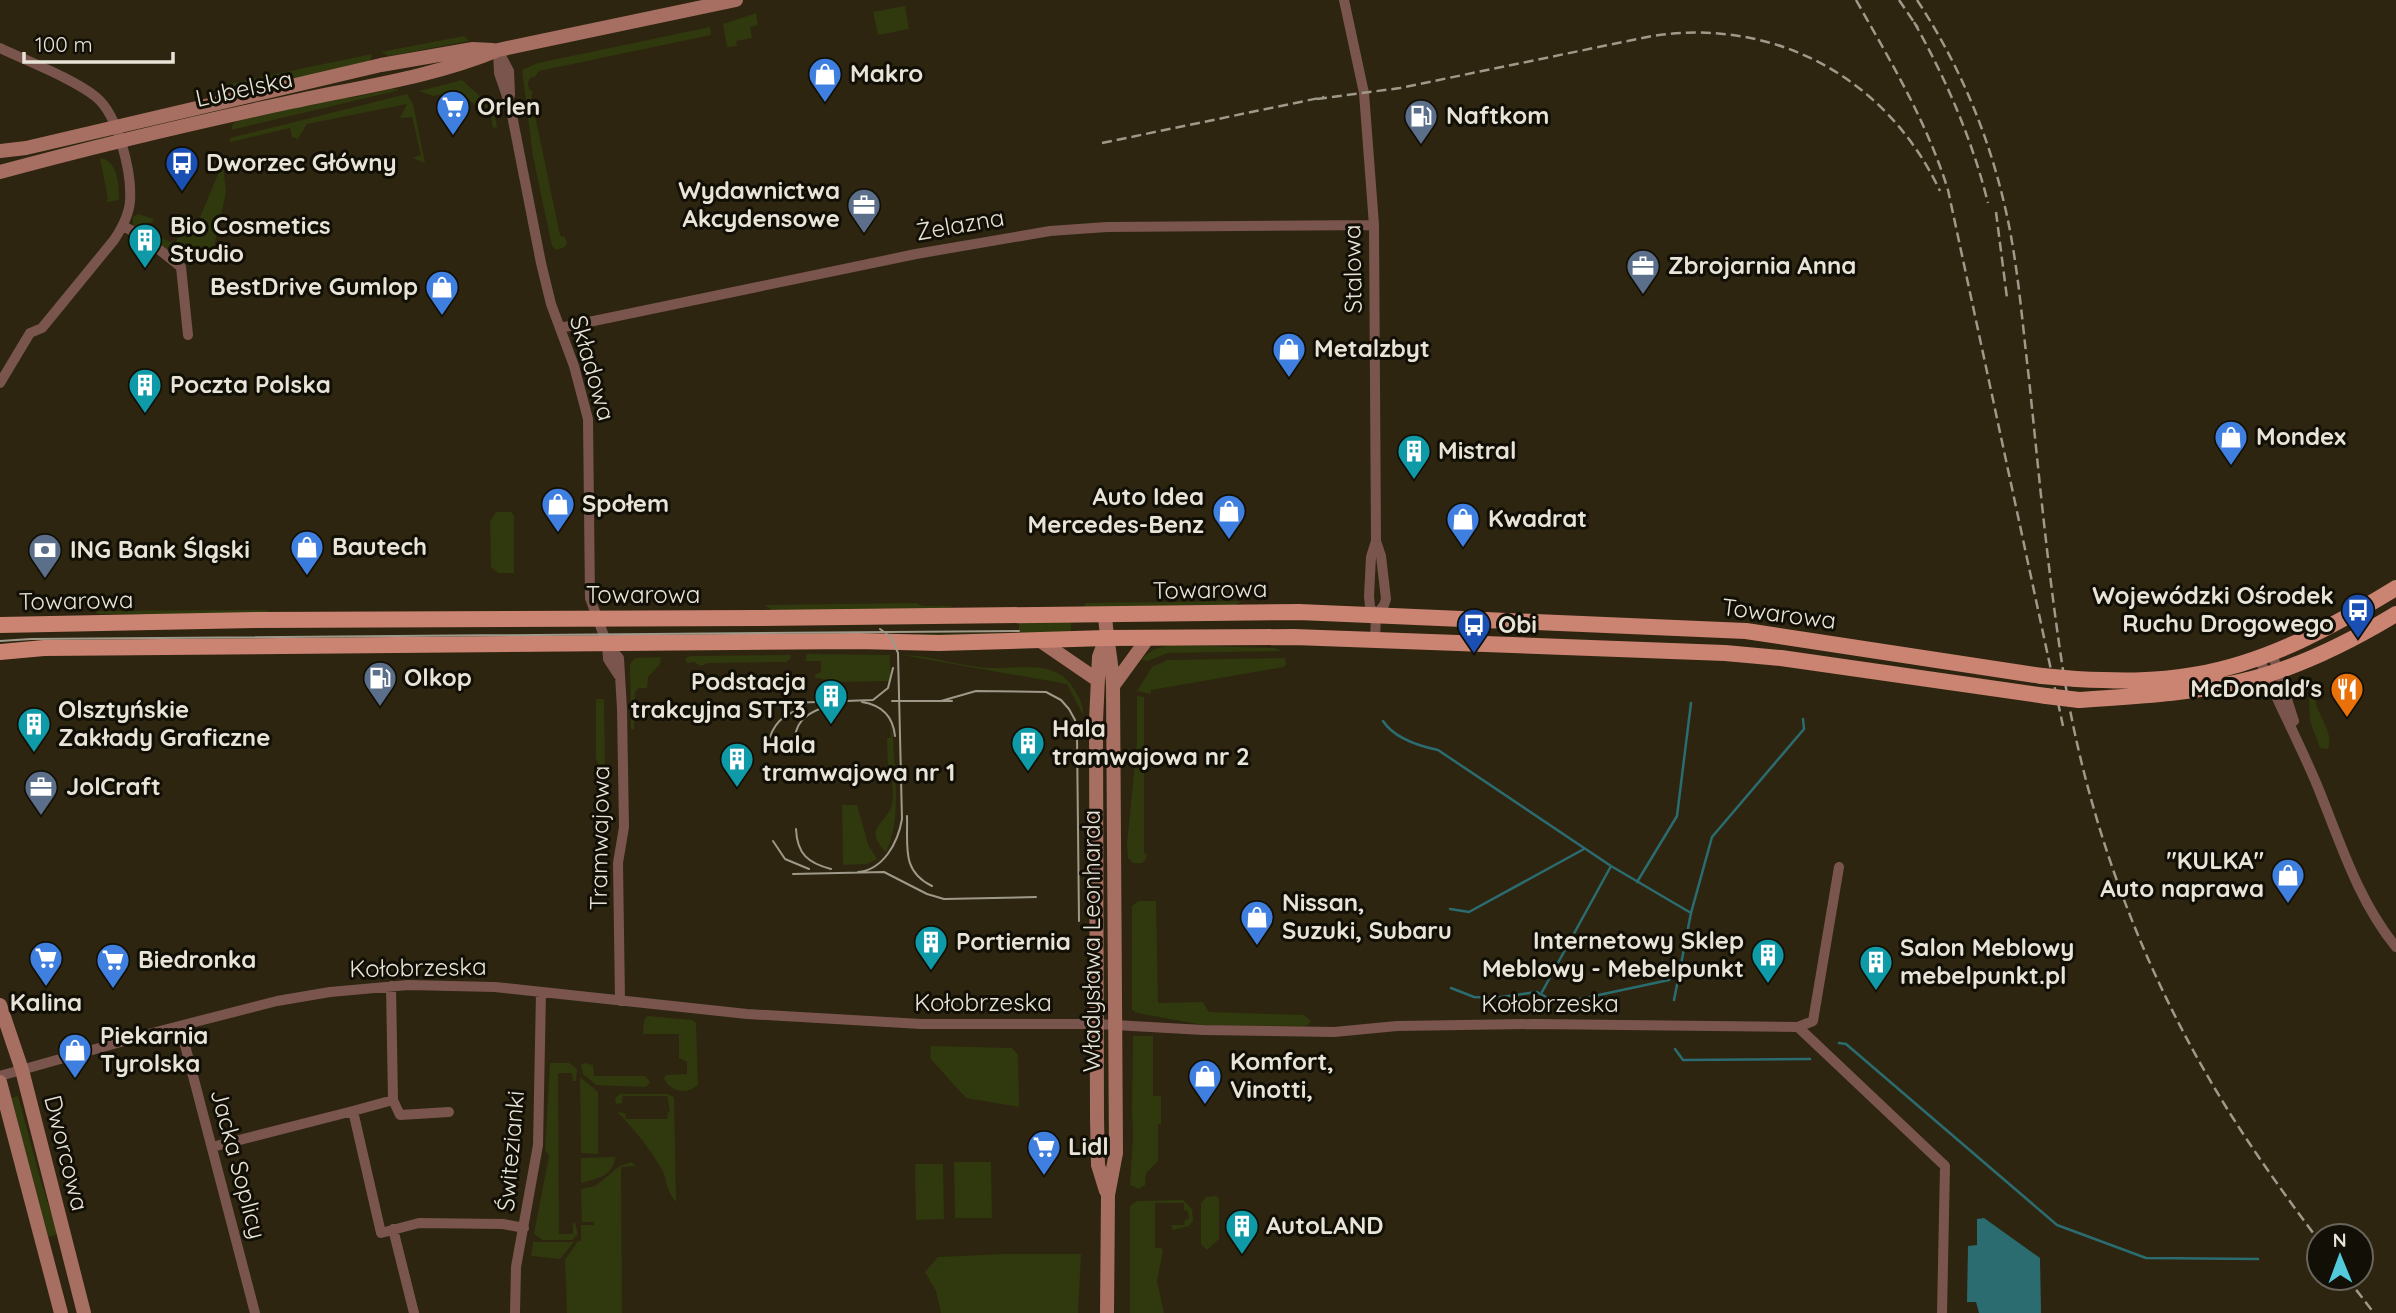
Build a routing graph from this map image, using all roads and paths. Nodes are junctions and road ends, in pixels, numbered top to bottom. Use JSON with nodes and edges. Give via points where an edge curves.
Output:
{"nodes":[{"id":1,"x":736,"y":0,"type":"edge"},
{"id":2,"x":1344,"y":0,"type":"edge"},
{"id":3,"x":0,"y":48,"type":"edge"},
{"id":4,"x":498,"y":50,"type":"junction"},
{"id":5,"x":115,"y":126,"type":"junction"},
{"id":6,"x":120,"y":141,"type":"junction"},
{"id":7,"x":0,"y":151,"type":"edge"},
{"id":8,"x":0,"y":172,"type":"edge"},
{"id":9,"x":1374,"y":225,"type":"junction"},
{"id":10,"x":123,"y":226,"type":"junction"},
{"id":11,"x":560,"y":328,"type":"junction"},
{"id":12,"x":188,"y":335,"type":"dead end"},
{"id":13,"x":0,"y":383,"type":"edge"},
{"id":14,"x":1376,"y":541,"type":"junction"},
{"id":15,"x":2396,"y":588,"type":"edge"},
{"id":16,"x":1369,"y":596,"type":"junction"},
{"id":17,"x":1386,"y":596,"type":"junction"},
{"id":18,"x":1105,"y":614,"type":"junction"},
{"id":19,"x":1340,"y":614,"type":"junction"},
{"id":20,"x":2396,"y":614,"type":"edge"},
{"id":21,"x":1376,"y":615,"type":"junction"},
{"id":22,"x":1414,"y":617,"type":"junction"},
{"id":23,"x":598,"y":618,"type":"junction"},
{"id":24,"x":0,"y":625,"type":"edge"},
{"id":25,"x":1148,"y":638,"type":"junction"},
{"id":26,"x":1106,"y":639,"type":"junction"},
{"id":27,"x":1039,"y":640,"type":"junction"},
{"id":28,"x":1375,"y":640,"type":"junction"},
{"id":29,"x":607,"y":644,"type":"junction"},
{"id":30,"x":0,"y":652,"type":"edge"},
{"id":31,"x":1883,"y":652,"type":"junction"},
{"id":32,"x":2266,"y":656,"type":"junction"},
{"id":33,"x":1873,"y":671,"type":"junction"},
{"id":34,"x":2273,"y":673,"type":"junction"},
{"id":35,"x":1096,"y":679,"type":"junction"},
{"id":36,"x":1113,"y":686,"type":"junction"},
{"id":37,"x":1839,"y":867,"type":"dead end"},
{"id":38,"x":2396,"y":947,"type":"edge"},
{"id":39,"x":391,"y":986,"type":"junction"},
{"id":40,"x":541,"y":992,"type":"junction"},
{"id":41,"x":620,"y":1001,"type":"junction"},
{"id":42,"x":0,"y":1005,"type":"edge"},
{"id":43,"x":1097,"y":1024,"type":"junction"},
{"id":44,"x":1115,"y":1024,"type":"junction"},
{"id":45,"x":180,"y":1026,"type":"junction"},
{"id":46,"x":1798,"y":1027,"type":"junction"},
{"id":47,"x":22,"y":1070,"type":"junction"},
{"id":48,"x":0,"y":1076,"type":"edge"},
{"id":49,"x":0,"y":1082,"type":"edge"},
{"id":50,"x":393,"y":1100,"type":"junction"},
{"id":51,"x":353,"y":1111,"type":"junction"},
{"id":52,"x":449,"y":1112,"type":"dead end"},
{"id":53,"x":212,"y":1147,"type":"junction"},
{"id":54,"x":1108,"y":1195,"type":"junction"},
{"id":55,"x":524,"y":1228,"type":"junction"},
{"id":56,"x":393,"y":1229,"type":"junction"},
{"id":57,"x":65,"y":1242,"type":"junction"},
{"id":58,"x":44,"y":1247,"type":"junction"},
{"id":59,"x":61,"y":1313,"type":"edge"},
{"id":60,"x":83,"y":1313,"type":"edge"},
{"id":61,"x":255,"y":1313,"type":"edge"},
{"id":62,"x":414,"y":1313,"type":"edge"},
{"id":63,"x":515,"y":1313,"type":"edge"},
{"id":64,"x":1107,"y":1313,"type":"edge"},
{"id":65,"x":1942,"y":1313,"type":"edge"}],
"edges":[{"from":1,"to":4,"type":"street","name":"Lubelska"},
{"from":2,"to":9,"type":"street","name":"Stalowa","via":[[1364,89]]},
{"from":3,"to":5,"type":"street","via":[[93,94],[107,108]]},
{"from":4,"to":5,"type":"street","name":"Lubelska","via":[[473,49],[381,65]]},
{"from":4,"to":6,"type":"street","name":"Lubelska","via":[[399,79]]},
{"from":4,"to":11,"type":"street","name":"Składowa","via":[[509,71],[510,105],[541,263]]},
{"from":5,"to":6,"type":"street"},
{"from":5,"to":7,"type":"street","name":"Lubelska"},
{"from":6,"to":8,"type":"street","name":"Lubelska"},
{"from":6,"to":10,"type":"street","via":[[130,190]]},
{"from":9,"to":11,"type":"street","name":"Żelazna","via":[[1050,231]]},
{"from":9,"to":14,"type":"street","name":"Stalowa"},
{"from":10,"to":12,"type":"street","via":[[181,267]]},
{"from":10,"to":13,"type":"street","via":[[42,328],[30,332]]},
{"from":11,"to":23,"type":"street","name":"Składowa","via":[[588,419],[590,598]]},
{"from":14,"to":16,"type":"street","name":"Stalowa"},
{"from":14,"to":17,"type":"street","name":"Stalowa"},
{"from":15,"to":32,"type":"main road","name":"Towarowa"},
{"from":16,"to":19,"type":"street"},
{"from":16,"to":21,"type":"street","name":"Stalowa"},
{"from":17,"to":21,"type":"street","name":"Stalowa"},
{"from":17,"to":22,"type":"street","via":[[1393,606]]},
{"from":18,"to":19,"type":"main road","name":"Towarowa"},
{"from":18,"to":23,"type":"main road","name":"Towarowa"},
{"from":18,"to":26,"type":"street","name":"Władysława Leonharda"},
{"from":19,"to":21,"type":"main road","name":"Towarowa"},
{"from":20,"to":34,"type":"main road","name":"Towarowa"},
{"from":21,"to":22,"type":"main road","name":"Towarowa"},
{"from":21,"to":28,"type":"street","name":"Stalowa"},
{"from":22,"to":31,"type":"main road","name":"Towarowa","via":[[1715,629]]},
{"from":23,"to":24,"type":"main road","name":"Towarowa"},
{"from":23,"to":29,"type":"street","name":"Składowa"},
{"from":25,"to":26,"type":"main road","name":"Towarowa"},
{"from":25,"to":28,"type":"main road","name":"Towarowa"},
{"from":25,"to":36,"type":"street"},
{"from":26,"to":27,"type":"main road","name":"Towarowa"},
{"from":26,"to":35,"type":"street","name":"Władysława Leonharda"},
{"from":26,"to":36,"type":"street","name":"Władysława Leonharda"},
{"from":27,"to":29,"type":"main road","name":"Towarowa"},
{"from":27,"to":35,"type":"street"},
{"from":28,"to":33,"type":"main road","name":"Towarowa","via":[[1738,654]]},
{"from":29,"to":30,"type":"main road","name":"Towarowa"},
{"from":29,"to":41,"type":"street","name":"Tramwajowa","via":[[608,659],[619,677],[622,709]]},
{"from":31,"to":32,"type":"main road","name":"Towarowa","bridge":true,"via":[[2042,676],[2122,681],[2196,675]]},
{"from":31,"to":33,"type":"main road","via":[[1887,664]]},
{"from":32,"to":34,"type":"street"},
{"from":33,"to":34,"type":"main road","name":"Towarowa","bridge":true,"via":[[2079,700],[2178,692]]},
{"from":34,"to":38,"type":"street","via":[[2351,874]]},
{"from":35,"to":43,"type":"street","name":"Władysława Leonharda"},
{"from":36,"to":44,"type":"street","name":"Władysława Leonharda"},
{"from":37,"to":46,"type":"street","via":[[1813,1021]]},
{"from":39,"to":40,"type":"street","name":"Kołobrzeska","via":[[455,985]]},
{"from":39,"to":45,"type":"street","name":"Kołobrzeska","via":[[277,1001]]},
{"from":39,"to":50,"type":"street"},
{"from":40,"to":41,"type":"street","name":"Kołobrzeska"},
{"from":40,"to":55,"type":"street","name":"Świtezianki","via":[[538,1145]]},
{"from":41,"to":43,"type":"street","name":"Kołobrzeska","via":[[872,1022]]},
{"from":42,"to":47,"type":"street","name":"Dworcowa"},
{"from":43,"to":44,"type":"street","name":"Kołobrzeska"},
{"from":43,"to":54,"type":"street","name":"Władysława Leonharda","via":[[1098,1165]]},
{"from":44,"to":46,"type":"street","name":"Kołobrzeska","via":[[1334,1032],[1534,1024]]},
{"from":44,"to":54,"type":"street","name":"Władysława Leonharda","via":[[1116,1153]]},
{"from":45,"to":47,"type":"street","name":"Kołobrzeska"},
{"from":45,"to":53,"type":"street","name":"Jacka Soplicy"},
{"from":46,"to":65,"type":"street","via":[[1945,1166]]},
{"from":47,"to":48,"type":"street","name":"Kołobrzeska"},
{"from":47,"to":57,"type":"street","name":"Dworcowa"},
{"from":49,"to":58,"type":"street","name":"Dworcowa"},
{"from":50,"to":51,"type":"street"},
{"from":50,"to":52,"type":"street","via":[[400,1115]]},
{"from":51,"to":53,"type":"street"},
{"from":51,"to":56,"type":"street","via":[[381,1233]]},
{"from":53,"to":61,"type":"street","name":"Jacka Soplicy"},
{"from":54,"to":64,"type":"street","name":"Władysława Leonharda"},
{"from":55,"to":56,"type":"street","via":[[419,1223]]},
{"from":55,"to":63,"type":"street","name":"Świtezianki","via":[[516,1267]]},
{"from":56,"to":62,"type":"street"},
{"from":57,"to":58,"type":"street"},
{"from":57,"to":60,"type":"street","name":"Dworcowa"},
{"from":58,"to":59,"type":"street","name":"Dworcowa"}]}
